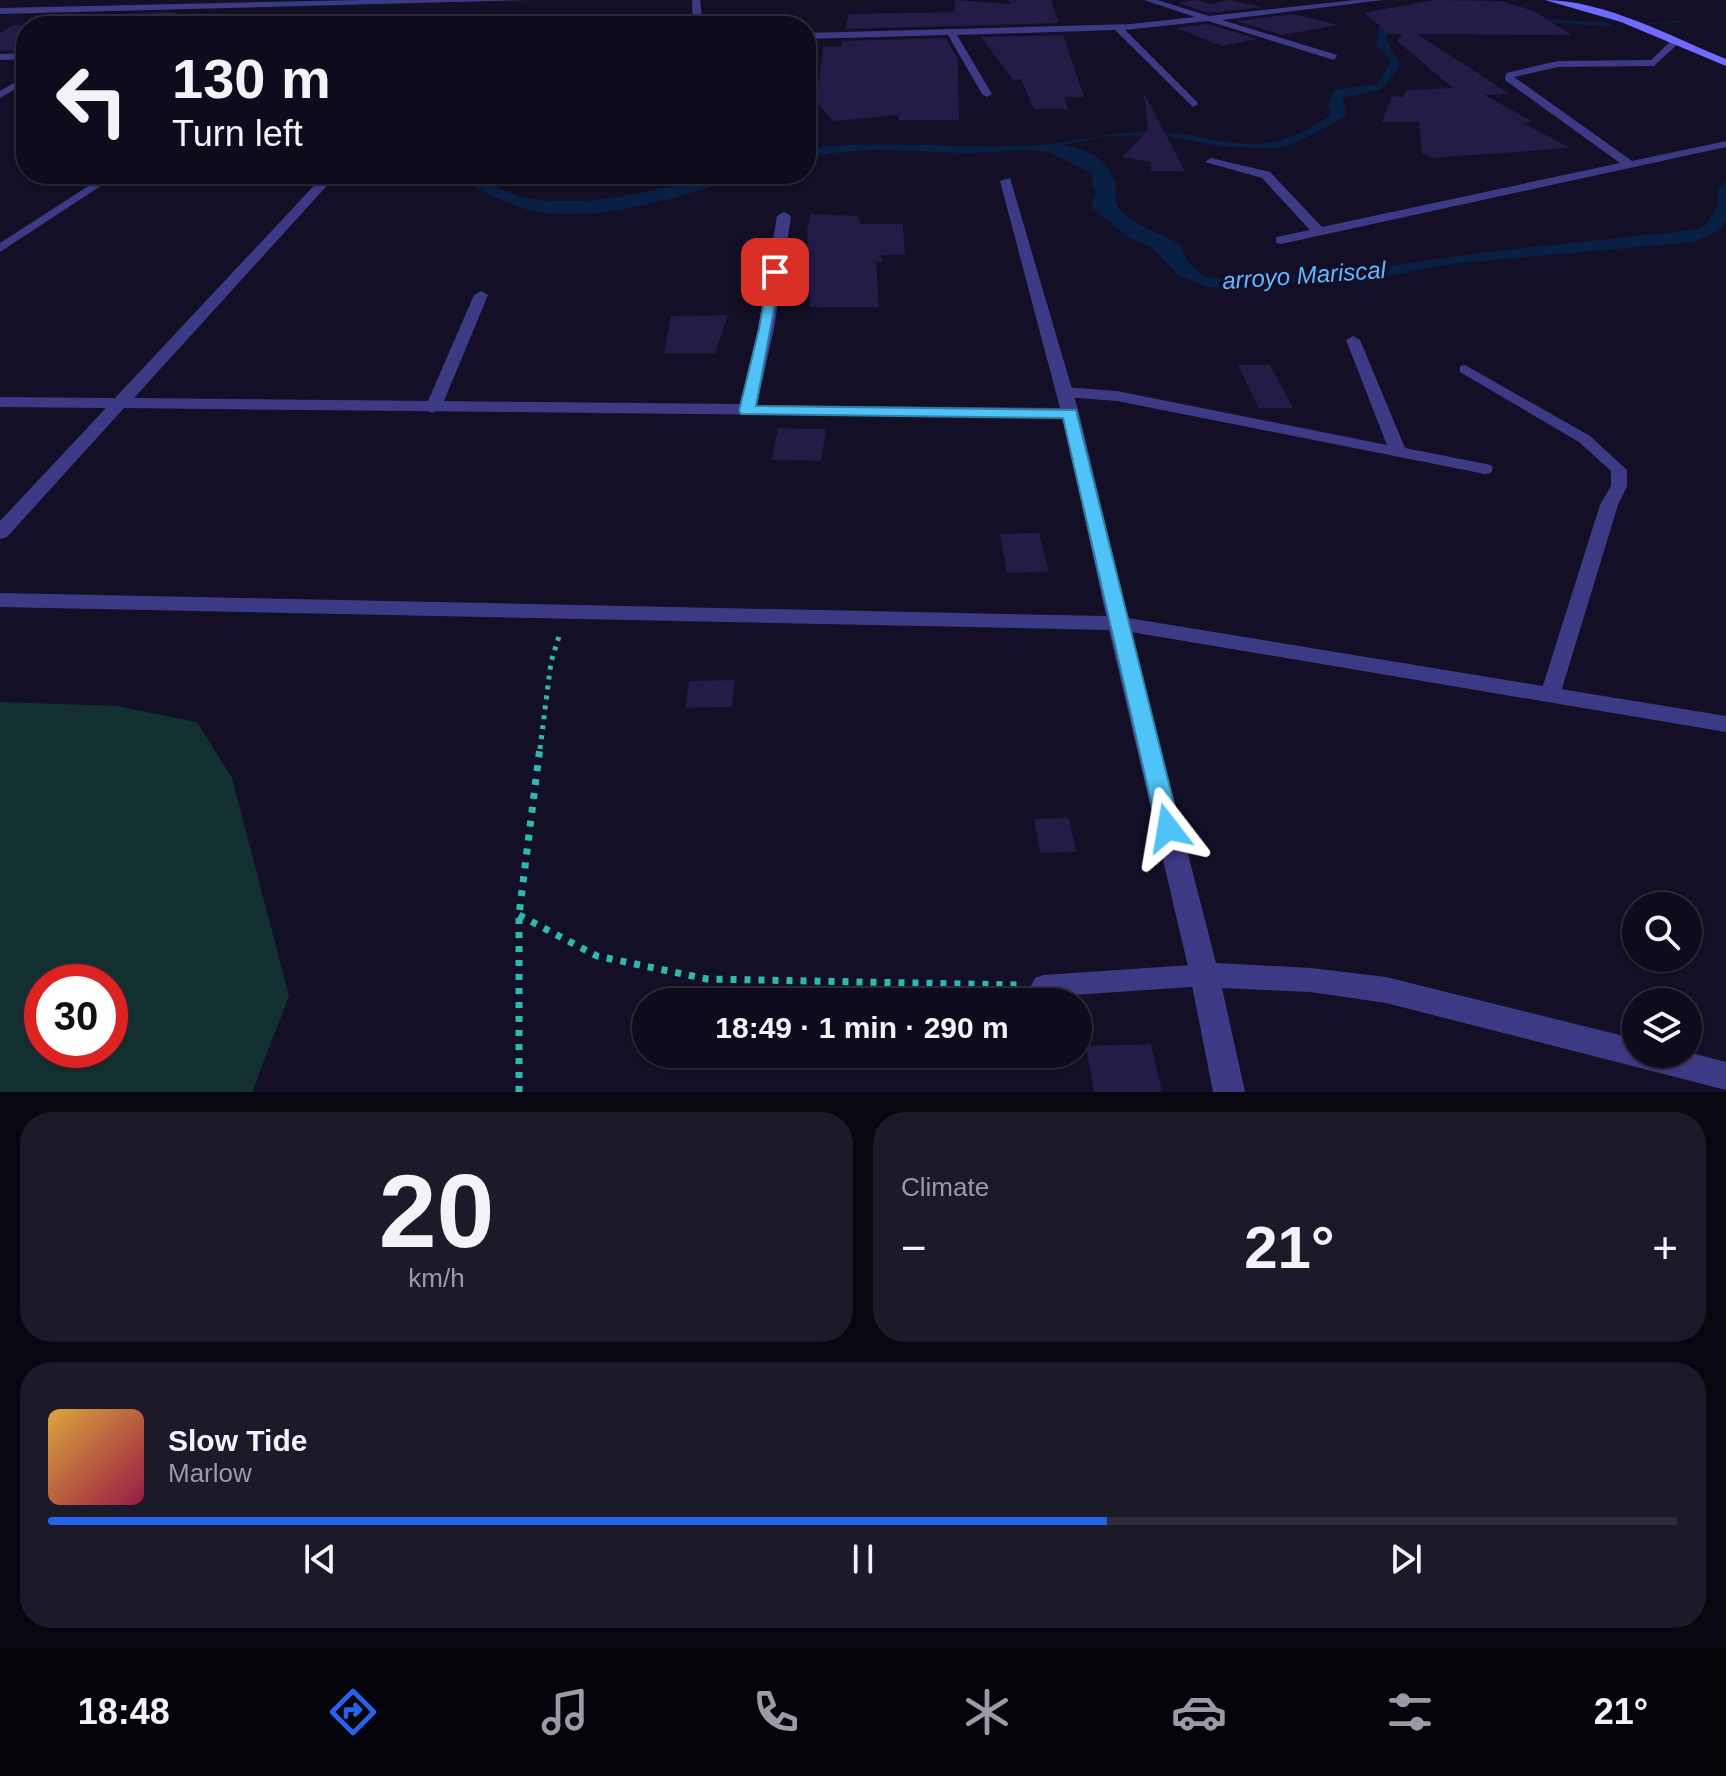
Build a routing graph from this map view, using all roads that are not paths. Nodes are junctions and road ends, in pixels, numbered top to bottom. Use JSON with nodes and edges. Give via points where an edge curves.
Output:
{"nodes":[{"id":1,"x":23,"y":0,"type":"edge"},
{"id":2,"x":525,"y":0,"type":"edge"},
{"id":3,"x":1148,"y":0,"type":"edge"},
{"id":4,"x":1379,"y":0,"type":"edge"},
{"id":5,"x":1549,"y":0,"type":"edge"},
{"id":6,"x":364,"y":2,"type":"edge"},
{"id":7,"x":2,"y":11,"type":"edge"},
{"id":8,"x":1205,"y":18,"type":"junction"},
{"id":9,"x":1118,"y":28,"type":"junction"},
{"id":10,"x":951,"y":32,"type":"junction"},
{"id":11,"x":816,"y":36,"type":"edge"},
{"id":12,"x":1676,"y":41,"type":"junction"},
{"id":13,"x":1334,"y":57,"type":"dead end"},
{"id":14,"x":1726,"y":63,"type":"edge"},
{"id":15,"x":987,"y":94,"type":"dead end"},
{"id":16,"x":1193,"y":104,"type":"dead end"},
{"id":17,"x":1726,"y":144,"type":"edge"},
{"id":18,"x":1211,"y":162,"type":"dead end"},
{"id":19,"x":1628,"y":163,"type":"junction"},
{"id":20,"x":1006,"y":181,"type":"dead end"},
{"id":21,"x":99,"y":184,"type":"edge"},
{"id":22,"x":322,"y":184,"type":"edge"},
{"id":23,"x":784,"y":216,"type":"dead end"},
{"id":24,"x":1319,"y":232,"type":"junction"},
{"id":25,"x":1281,"y":240,"type":"dead end"},
{"id":26,"x":0,"y":248,"type":"edge"},
{"id":27,"x":481,"y":295,"type":"dead end"},
{"id":28,"x":1353,"y":340,"type":"dead end"},
{"id":29,"x":1465,"y":369,"type":"dead end"},
{"id":30,"x":0,"y":402,"type":"edge"},
{"id":31,"x":120,"y":403,"type":"junction"},
{"id":32,"x":1067,"y":403,"type":"junction"},
{"id":33,"x":433,"y":408,"type":"junction"},
{"id":34,"x":747,"y":411,"type":"junction"},
{"id":35,"x":1398,"y":452,"type":"junction"},
{"id":36,"x":1485,"y":469,"type":"dead end"},
{"id":37,"x":0,"y":533,"type":"edge"},
{"id":38,"x":0,"y":600,"type":"edge"},
{"id":39,"x":1118,"y":623,"type":"junction"},
{"id":40,"x":1550,"y":695,"type":"junction"},
{"id":41,"x":1726,"y":724,"type":"edge"},
{"id":42,"x":1205,"y":975,"type":"junction"},
{"id":43,"x":1044,"y":986,"type":"road end"},
{"id":44,"x":1622,"y":1050,"type":"edge"},
{"id":45,"x":1694,"y":1068,"type":"edge"},
{"id":46,"x":1726,"y":1076,"type":"edge"},
{"id":47,"x":1229,"y":1092,"type":"edge"}],
"edges":[{"from":1,"to":7,"type":"street"},
{"from":2,"to":6,"type":"street"},
{"from":3,"to":8,"type":"street"},
{"from":4,"to":8,"type":"street"},
{"from":5,"to":12,"type":"main road","via":[[1624,20]]},
{"from":6,"to":7,"type":"street"},
{"from":8,"to":9,"type":"street"},
{"from":8,"to":13,"type":"street"},
{"from":9,"to":10,"type":"street"},
{"from":9,"to":16,"type":"street"},
{"from":10,"to":11,"type":"street"},
{"from":10,"to":15,"type":"street"},
{"from":12,"to":14,"type":"main road"},
{"from":12,"to":19,"type":"street","via":[[1654,63],[1558,64],[1511,73],[1509,78]]},
{"from":17,"to":19,"type":"street"},
{"from":18,"to":24,"type":"street","via":[[1266,175]]},
{"from":19,"to":24,"type":"street"},
{"from":20,"to":32,"type":"street"},
{"from":21,"to":26,"type":"lane"},
{"from":22,"to":31,"type":"street"},
{"from":23,"to":34,"type":"street"},
{"from":24,"to":25,"type":"street"},
{"from":27,"to":33,"type":"lane"},
{"from":28,"to":35,"type":"lane"},
{"from":29,"to":40,"type":"lane","via":[[1494,392],[1585,436],[1619,470],[1619,486]]},
{"from":30,"to":31,"type":"street"},
{"from":31,"to":33,"type":"street"},
{"from":31,"to":37,"type":"street"},
{"from":32,"to":34,"type":"street"},
{"from":32,"to":35,"type":"lane","via":[[1117,396]]},
{"from":32,"to":39,"type":"street"},
{"from":33,"to":34,"type":"street"},
{"from":35,"to":36,"type":"lane"},
{"from":38,"to":39,"type":"street"},
{"from":39,"to":40,"type":"street"},
{"from":39,"to":42,"type":"street"},
{"from":40,"to":41,"type":"street"},
{"from":42,"to":43,"type":"lane"},
{"from":42,"to":44,"type":"street","via":[[1386,990]]},
{"from":42,"to":47,"type":"street"},
{"from":45,"to":46,"type":"street"}]}
